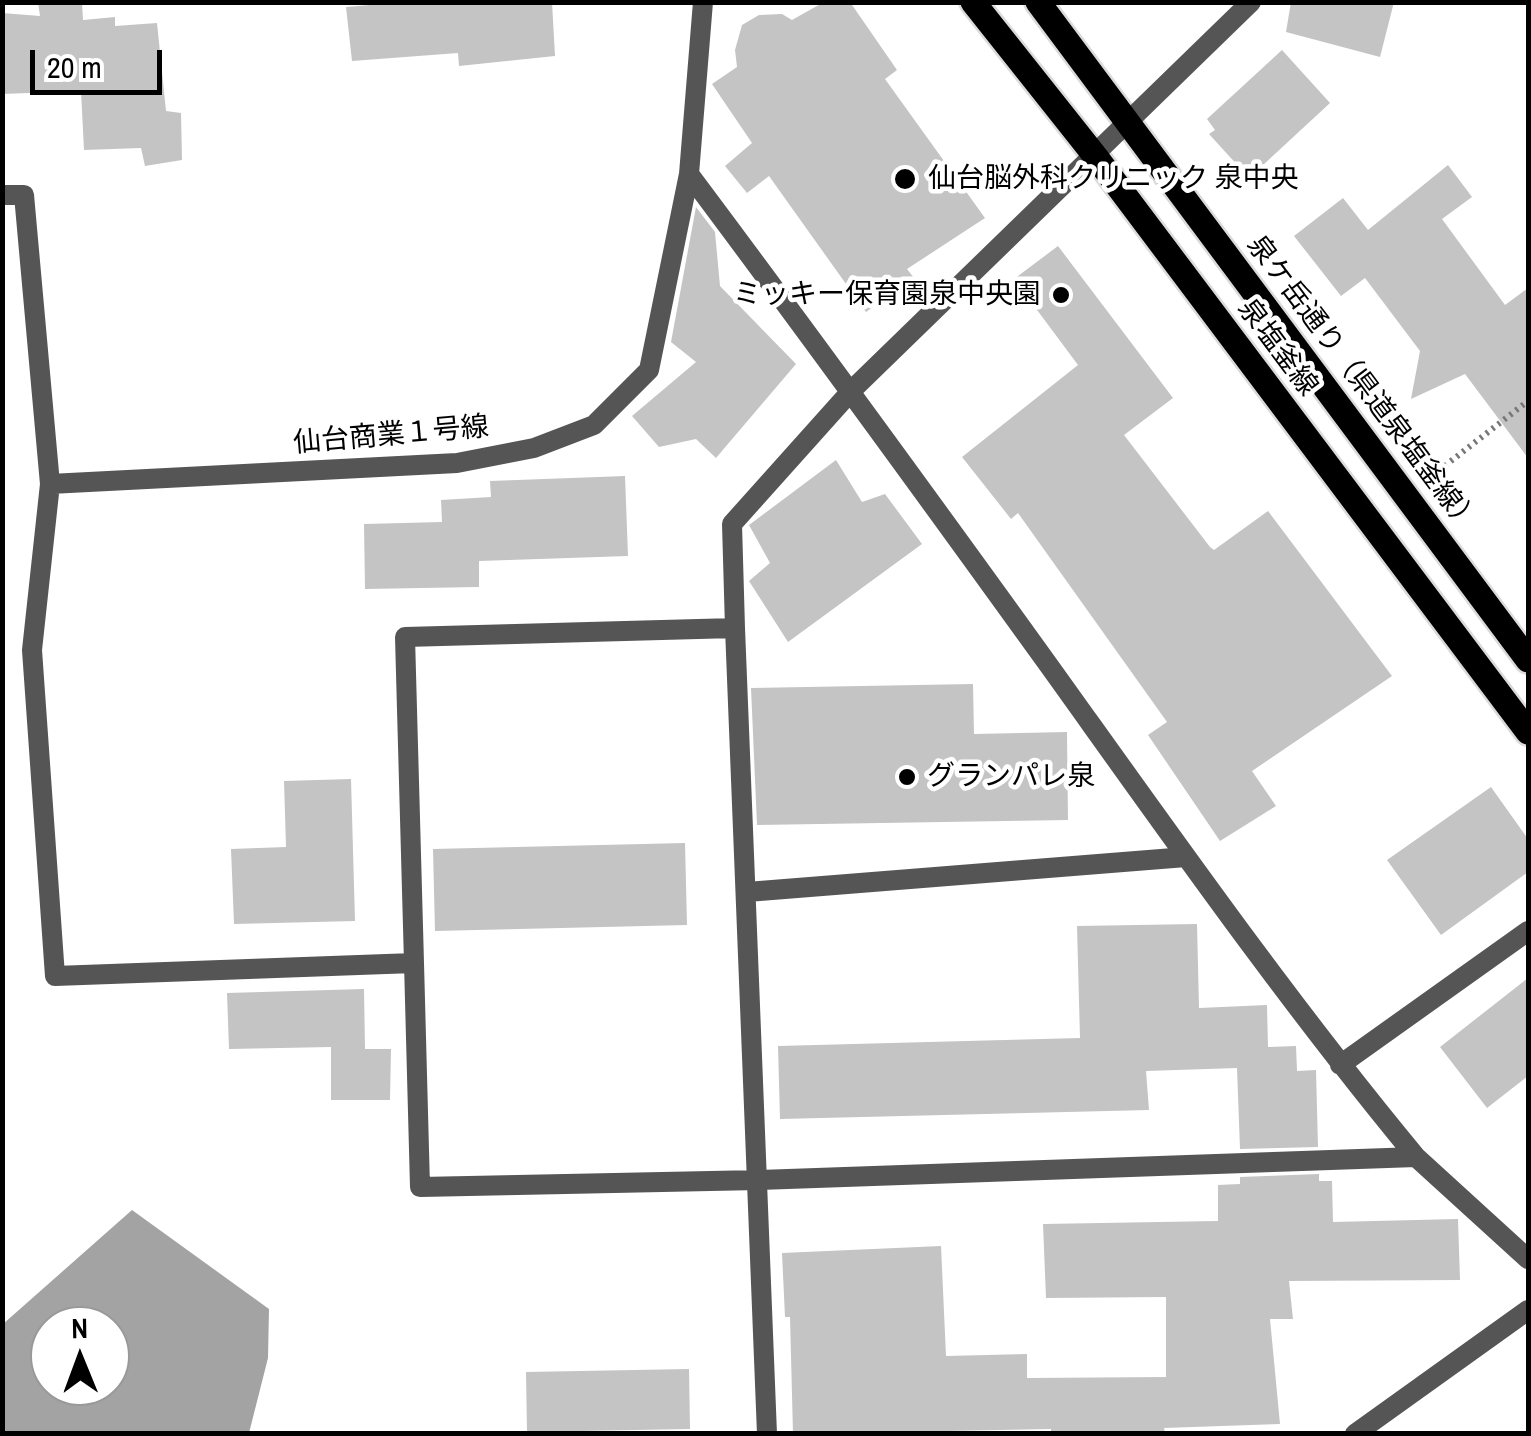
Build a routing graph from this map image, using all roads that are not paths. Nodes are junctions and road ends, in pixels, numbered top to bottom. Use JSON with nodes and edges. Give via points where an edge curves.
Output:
{"nodes":[{"id":1,"x":703,"y":2,"type":"edge"},
{"id":2,"x":973,"y":2,"type":"edge"},
{"id":3,"x":1038,"y":2,"type":"edge"},
{"id":4,"x":1251,"y":2,"type":"edge"},
{"id":5,"x":1128,"y":121,"type":"junction"},
{"id":6,"x":1096,"y":157,"type":"junction"},
{"id":7,"x":689,"y":174,"type":"junction"},
{"id":8,"x":2,"y":195,"type":"edge"},
{"id":9,"x":852,"y":390,"type":"junction"},
{"id":10,"x":50,"y":484,"type":"junction"},
{"id":11,"x":735,"y":628,"type":"junction"},
{"id":12,"x":1528,"y":660,"type":"edge"},
{"id":13,"x":1528,"y":732,"type":"edge"},
{"id":14,"x":1186,"y":857,"type":"junction"},
{"id":15,"x":747,"y":892,"type":"junction"},
{"id":16,"x":1528,"y":931,"type":"edge"},
{"id":17,"x":414,"y":963,"type":"junction"},
{"id":18,"x":1340,"y":1065,"type":"junction"},
{"id":19,"x":1416,"y":1157,"type":"junction"},
{"id":20,"x":759,"y":1180,"type":"junction"},
{"id":21,"x":1528,"y":1259,"type":"edge"},
{"id":22,"x":1528,"y":1310,"type":"edge"},
{"id":23,"x":767,"y":1434,"type":"edge"},
{"id":24,"x":1356,"y":1434,"type":"edge"}],
"edges":[{"from":1,"to":7,"type":"street","name":"仙台商業１号線"},
{"from":2,"to":6,"type":"main road","name":"泉塩釜線"},
{"from":3,"to":5,"type":"main road","name":"泉ケ岳通り（県道泉塩釜線）"},
{"from":4,"to":5,"type":"street"},
{"from":5,"to":6,"type":"street"},
{"from":5,"to":12,"type":"main road","name":"泉ケ岳通り（県道泉塩釜線）"},
{"from":6,"to":9,"type":"street"},
{"from":6,"to":13,"type":"main road","name":"泉塩釜線"},
{"from":7,"to":9,"type":"street"},
{"from":7,"to":10,"type":"street","name":"仙台商業１号線","via":[[649,370],[594,425],[534,448],[457,463]]},
{"from":8,"to":10,"type":"street","via":[[24,195]]},
{"from":9,"to":11,"type":"street","via":[[732,524]]},
{"from":9,"to":14,"type":"street"},
{"from":10,"to":17,"type":"street","via":[[32,650],[55,976]]},
{"from":11,"to":15,"type":"street"},
{"from":11,"to":17,"type":"street","via":[[405,637]]},
{"from":14,"to":15,"type":"street"},
{"from":14,"to":18,"type":"street"},
{"from":15,"to":20,"type":"street"},
{"from":16,"to":18,"type":"street"},
{"from":17,"to":20,"type":"street","via":[[420,1187]]},
{"from":18,"to":19,"type":"street"},
{"from":19,"to":20,"type":"street"},
{"from":19,"to":21,"type":"street"},
{"from":20,"to":23,"type":"street"},
{"from":22,"to":24,"type":"street"}]}
